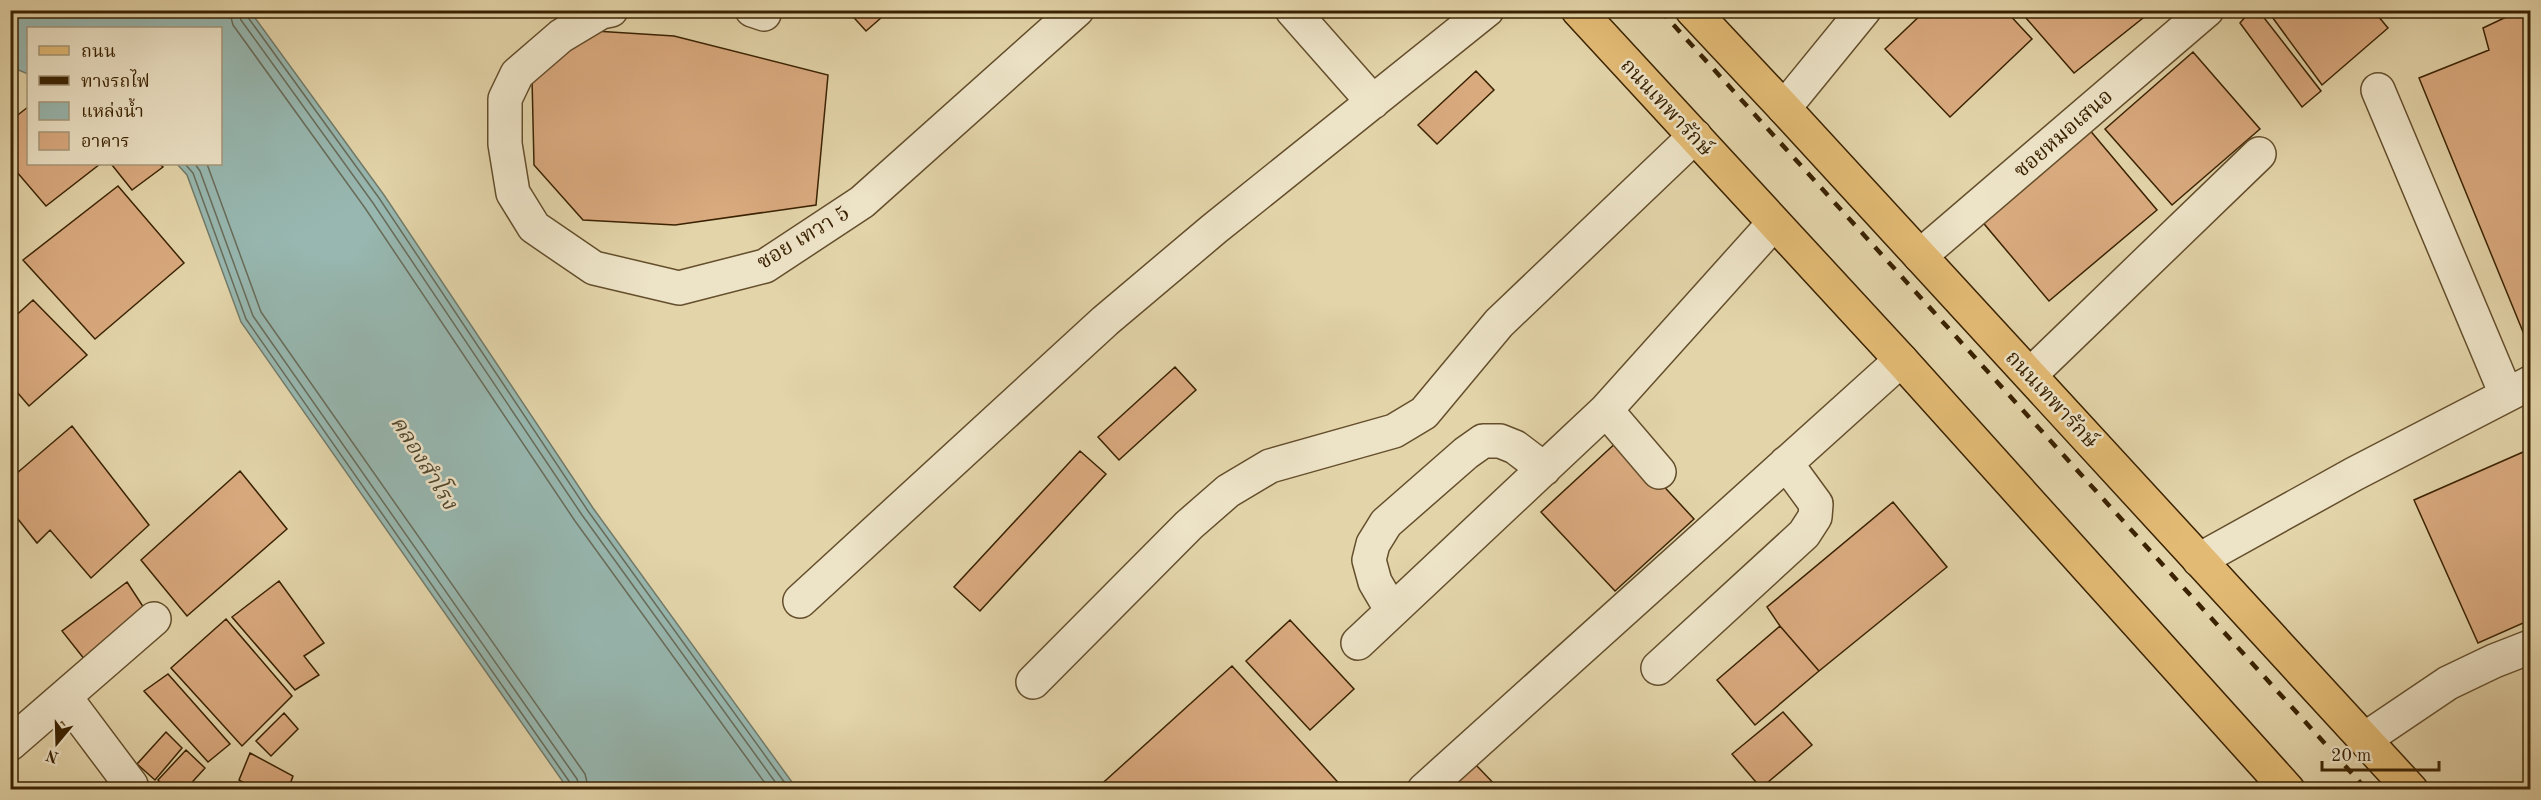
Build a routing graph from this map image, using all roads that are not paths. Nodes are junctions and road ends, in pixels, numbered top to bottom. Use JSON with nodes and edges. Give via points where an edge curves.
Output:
{"nodes":[{"id":1,"x":611,"y":10,"type":"edge"},
{"id":2,"x":1077,"y":10,"type":"edge"},
{"id":3,"x":1292,"y":10,"type":"edge"},
{"id":4,"x":1487,"y":10,"type":"edge"},
{"id":5,"x":1578,"y":10,"type":"edge"},
{"id":6,"x":1692,"y":10,"type":"edge"},
{"id":7,"x":1864,"y":10,"type":"edge"},
{"id":8,"x":2207,"y":10,"type":"edge"},
{"id":9,"x":2378,"y":90,"type":"dead end"},
{"id":10,"x":1373,"y":102,"type":"junction"},
{"id":11,"x":1784,"y":108,"type":"junction"},
{"id":12,"x":1695,"y":136,"type":"junction"},
{"id":13,"x":2259,"y":154,"type":"dead end"},
{"id":14,"x":1774,"y":223,"type":"junction"},
{"id":15,"x":1920,"y":256,"type":"junction"},
{"id":16,"x":1901,"y":360,"type":"junction"},
{"id":17,"x":2030,"y":375,"type":"junction"},
{"id":18,"x":2518,"y":388,"type":"edge"},
{"id":19,"x":1606,"y":410,"type":"junction"},
{"id":20,"x":1786,"y":464,"type":"junction"},
{"id":21,"x":1544,"y":469,"type":"junction"},
{"id":22,"x":1659,"y":472,"type":"dead end"},
{"id":23,"x":2199,"y":560,"type":"junction"},
{"id":24,"x":800,"y":602,"type":"dead end"},
{"id":25,"x":1392,"y":611,"type":"junction"},
{"id":26,"x":154,"y":620,"type":"dead end"},
{"id":27,"x":1358,"y":643,"type":"dead end"},
{"id":28,"x":2530,"y":647,"type":"edge"},
{"id":29,"x":1658,"y":668,"type":"dead end"},
{"id":30,"x":1033,"y":682,"type":"dead end"},
{"id":31,"x":65,"y":697,"type":"junction"},
{"id":32,"x":2365,"y":739,"type":"junction"},
{"id":33,"x":10,"y":744,"type":"edge"},
{"id":34,"x":131,"y":785,"type":"dead end"},
{"id":35,"x":1424,"y":789,"type":"edge"},
{"id":36,"x":2288,"y":789,"type":"edge"},
{"id":37,"x":2411,"y":789,"type":"edge"}],
"edges":[{"from":1,"to":2,"type":"street","name":"ซอย เทวา 5","via":[[600,12],[561,36],[518,74],[505,99],[513,193],[534,227],[594,268],[679,288],[765,266],[862,202]]},
{"from":3,"to":10,"type":"street"},
{"from":4,"to":10,"type":"street"},
{"from":5,"to":12,"type":"main road","name":"ถนนเทพารักษ์"},
{"from":6,"to":11,"type":"main road","name":"ถนนเทพารักษ์"},
{"from":7,"to":11,"type":"street"},
{"from":8,"to":15,"type":"street","name":"ซอยหมอเสนอ"},
{"from":9,"to":18,"type":"street"},
{"from":10,"to":24,"type":"street","via":[[1105,321]]},
{"from":11,"to":15,"type":"main road","name":"ถนนเทพารักษ์"},
{"from":12,"to":14,"type":"main road","name":"ถนนเทพารักษ์"},
{"from":12,"to":30,"type":"street","via":[[1499,323],[1424,413],[1394,431],[1270,466],[1228,491],[1189,525]]},
{"from":13,"to":17,"type":"street"},
{"from":14,"to":16,"type":"main road","name":"ถนนเทพารักษ์"},
{"from":14,"to":19,"type":"street"},
{"from":15,"to":17,"type":"main road","name":"ถนนเทพารักษ์"},
{"from":16,"to":20,"type":"street"},
{"from":16,"to":36,"type":"main road","name":"ถนนเทพารักษ์"},
{"from":17,"to":23,"type":"main road","name":"ถนนเทพารักษ์"},
{"from":18,"to":23,"type":"street"},
{"from":19,"to":21,"type":"street"},
{"from":19,"to":22,"type":"street"},
{"from":20,"to":29,"type":"street","via":[[1816,504],[1815,517],[1804,534]]},
{"from":20,"to":35,"type":"street"},
{"from":21,"to":25,"type":"street"},
{"from":21,"to":25,"type":"street","via":[[1515,447],[1500,441],[1483,441],[1386,523],[1373,544],[1369,560],[1375,582]]},
{"from":23,"to":32,"type":"main road","name":"ถนนเทพารักษ์"},
{"from":25,"to":27,"type":"street"},
{"from":26,"to":31,"type":"street"},
{"from":28,"to":32,"type":"street","via":[[2448,682]]},
{"from":31,"to":33,"type":"street"},
{"from":31,"to":34,"type":"street"},
{"from":32,"to":37,"type":"main road","name":"ถนนเทพารักษ์"}]}
